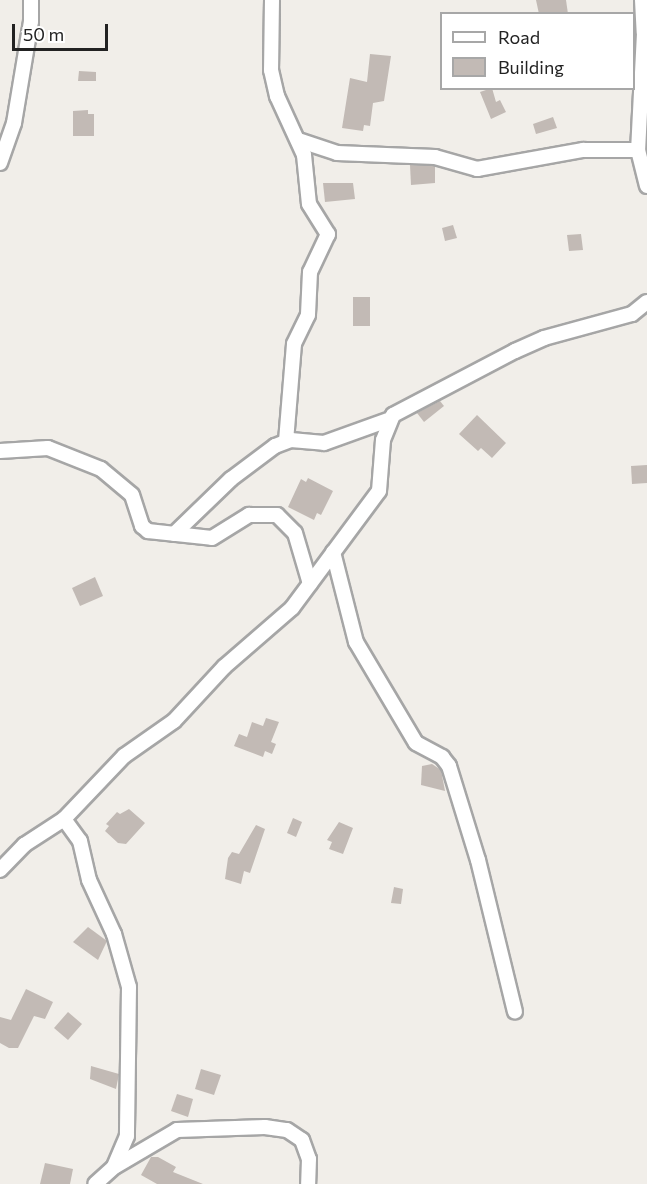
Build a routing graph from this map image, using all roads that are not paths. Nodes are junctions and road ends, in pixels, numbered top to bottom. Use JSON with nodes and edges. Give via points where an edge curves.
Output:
{"nodes":[{"id":1,"x":31,"y":0,"type":"edge"},
{"id":2,"x":272,"y":0,"type":"edge"},
{"id":3,"x":642,"y":0,"type":"edge"},
{"id":4,"x":298,"y":140,"type":"junction"},
{"id":5,"x":638,"y":150,"type":"junction"},
{"id":6,"x":0,"y":163,"type":"edge"},
{"id":7,"x":647,"y":186,"type":"edge"},
{"id":8,"x":647,"y":302,"type":"edge"},
{"id":9,"x":388,"y":420,"type":"junction"},
{"id":10,"x":286,"y":441,"type":"junction"},
{"id":11,"x":0,"y":451,"type":"edge"},
{"id":12,"x":174,"y":534,"type":"junction"},
{"id":13,"x":333,"y":552,"type":"junction"},
{"id":14,"x":310,"y":584,"type":"junction"},
{"id":15,"x":64,"y":819,"type":"junction"},
{"id":16,"x":0,"y":870,"type":"edge"},
{"id":17,"x":515,"y":1012,"type":"dead end"},
{"id":18,"x":114,"y":1167,"type":"junction"},
{"id":19,"x":95,"y":1184,"type":"edge"},
{"id":20,"x":308,"y":1184,"type":"edge"}],
"edges":[{"from":1,"to":6,"type":"street","via":[[14,123]]},
{"from":2,"to":4,"type":"street","via":[[271,70],[283,114]]},
{"from":3,"to":5,"type":"street"},
{"from":4,"to":5,"type":"street","via":[[337,153],[435,157],[477,169],[583,150]]},
{"from":4,"to":10,"type":"street","via":[[307,169],[309,204],[328,234],[310,272],[308,315],[294,344]]},
{"from":5,"to":7,"type":"street"},
{"from":8,"to":9,"type":"street","via":[[632,314],[544,338],[515,351],[428,394]]},
{"from":9,"to":10,"type":"street","via":[[324,443]]},
{"from":9,"to":13,"type":"street","via":[[379,491]]},
{"from":10,"to":12,"type":"street","via":[[246,466]]},
{"from":11,"to":12,"type":"street","via":[[37,447],[79,459],[126,487],[143,528]]},
{"from":12,"to":14,"type":"street","via":[[212,538],[249,515],[277,514],[295,533]]},
{"from":13,"to":14,"type":"street"},
{"from":13,"to":17,"type":"street","via":[[356,642],[416,743],[442,757],[449,766],[478,860]]},
{"from":14,"to":15,"type":"street","via":[[292,608],[224,667],[184,711],[124,756]]},
{"from":15,"to":16,"type":"street","via":[[24,845]]},
{"from":15,"to":18,"type":"street","via":[[80,841],[89,880],[114,934],[129,987],[129,1121]]},
{"from":18,"to":19,"type":"street"},
{"from":18,"to":20,"type":"street","via":[[177,1130],[265,1127],[287,1130],[302,1140],[309,1159]]}]}
